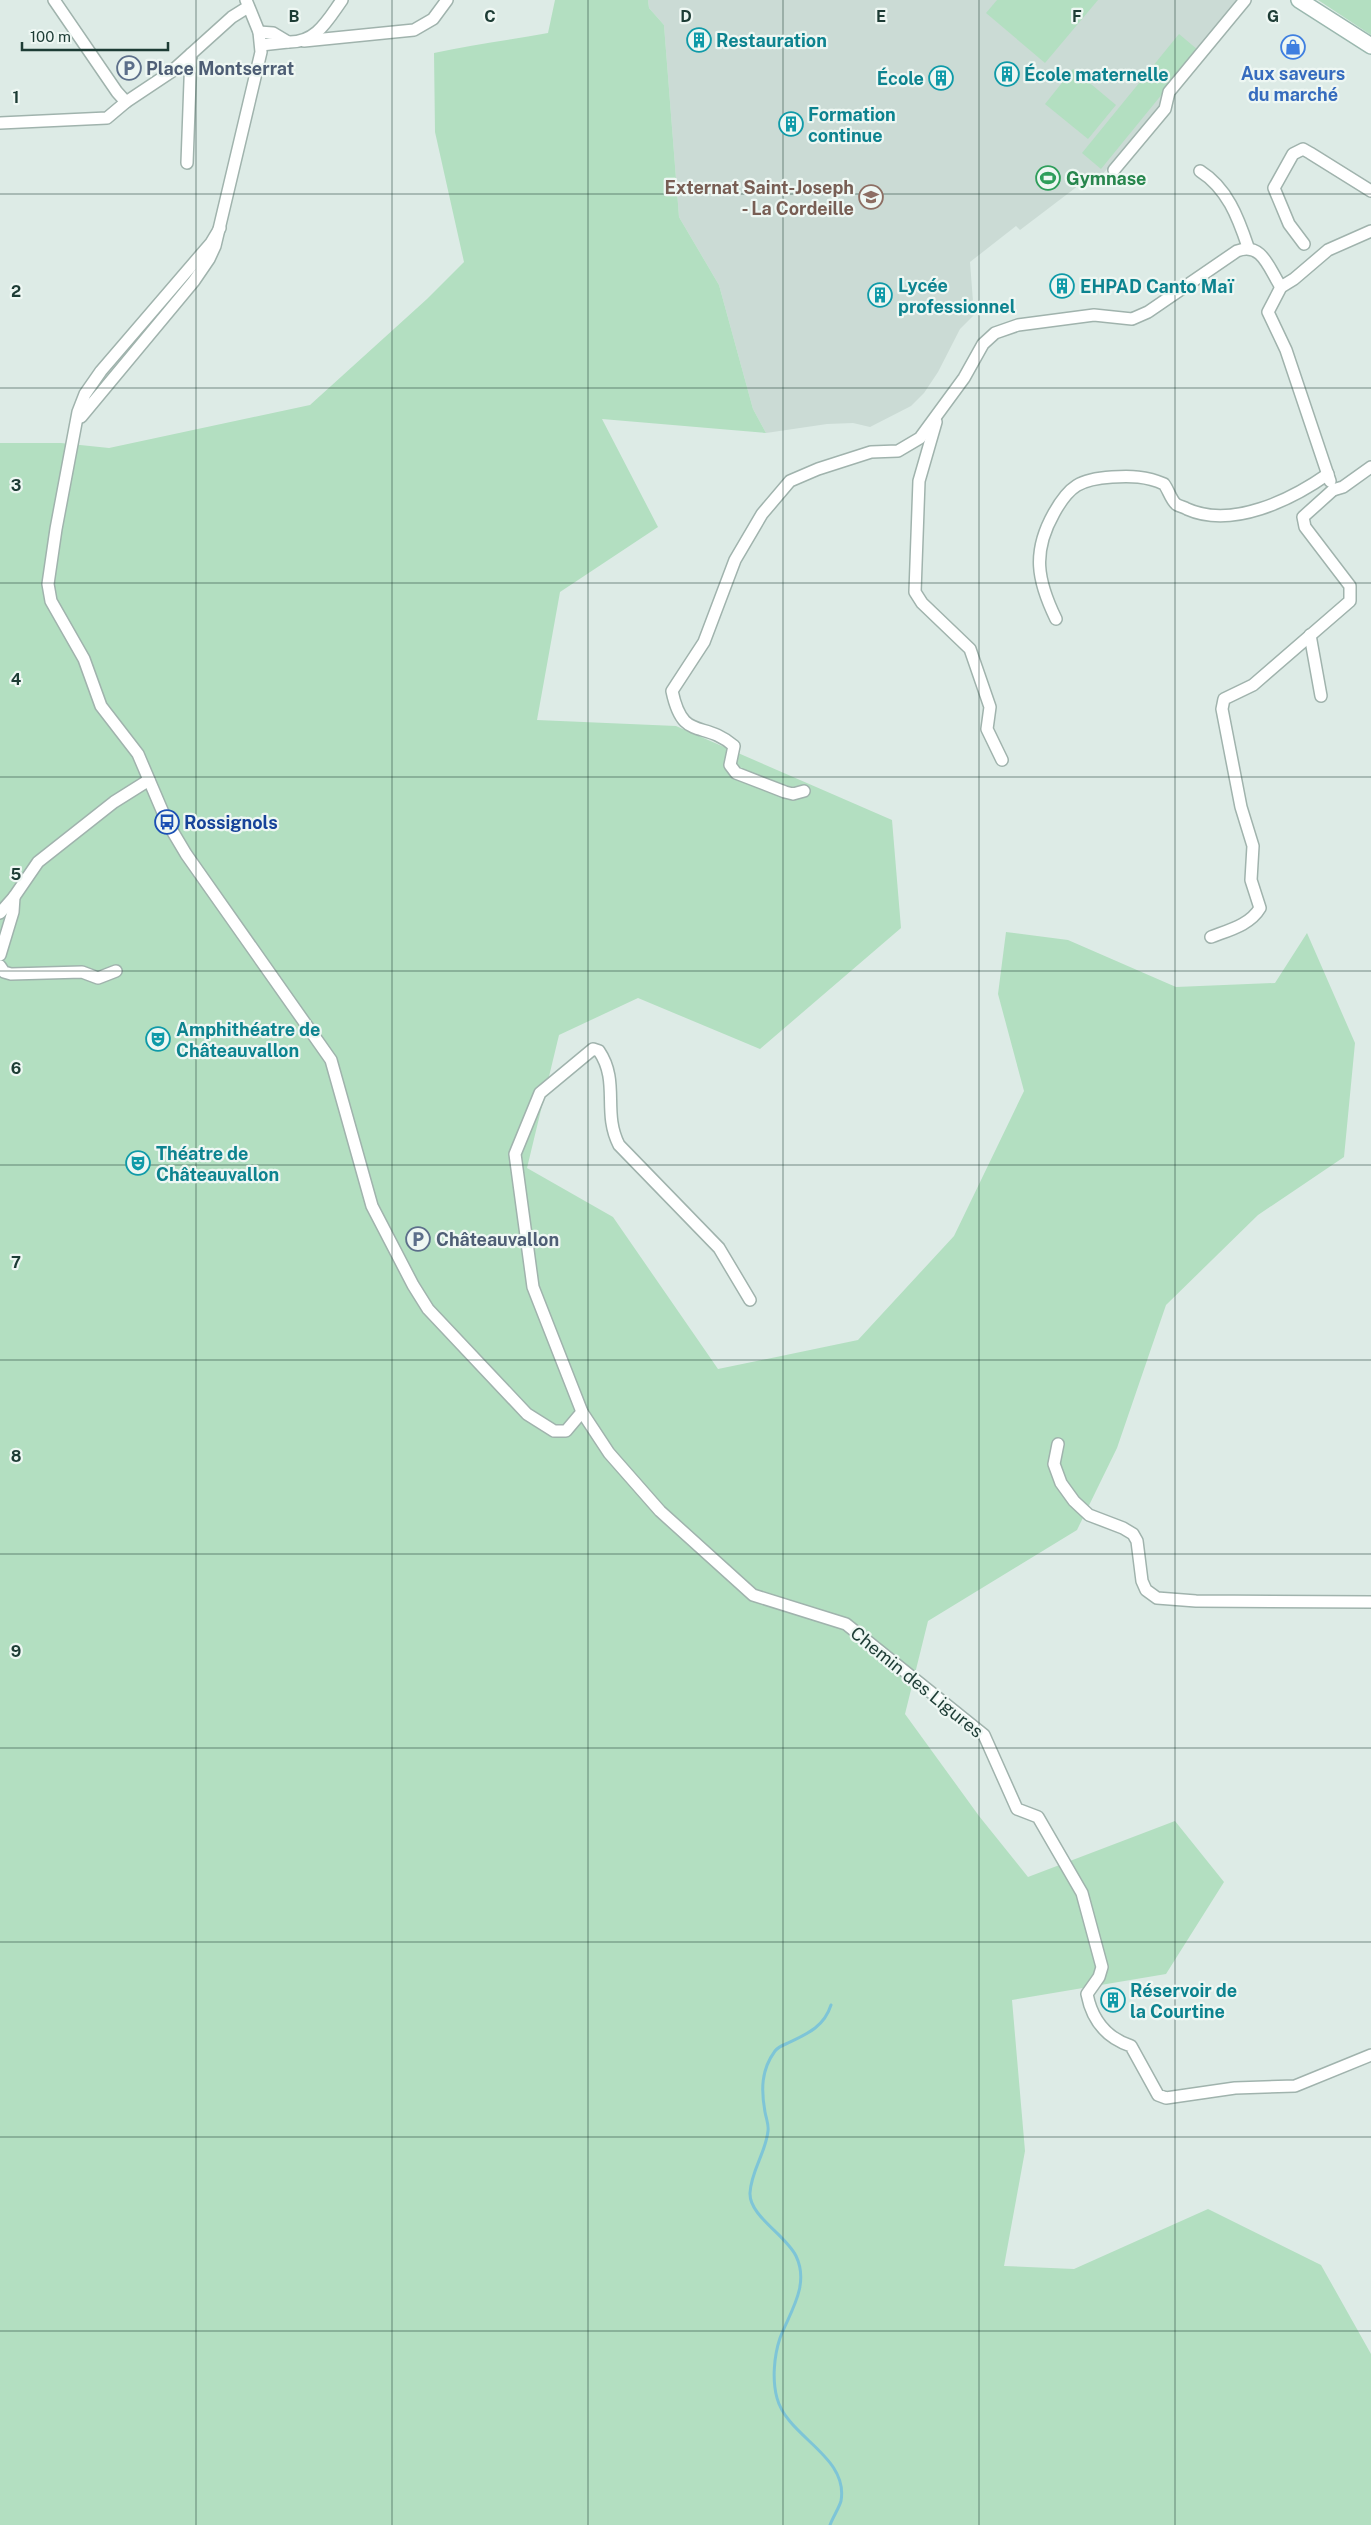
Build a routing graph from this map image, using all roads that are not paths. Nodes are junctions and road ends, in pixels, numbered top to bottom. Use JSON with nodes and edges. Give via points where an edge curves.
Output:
{"nodes":[{"id":1,"x":54,"y":0,"type":"edge"},
{"id":2,"x":342,"y":0,"type":"edge"},
{"id":3,"x":447,"y":0,"type":"edge"},
{"id":4,"x":1245,"y":0,"type":"edge"},
{"id":5,"x":1299,"y":0,"type":"edge"},
{"id":6,"x":249,"y":8,"type":"edge"},
{"id":7,"x":259,"y":32,"type":"junction"},
{"id":8,"x":304,"y":41,"type":"junction"},
{"id":9,"x":288,"y":42,"type":"junction"},
{"id":10,"x":261,"y":45,"type":"junction"},
{"id":11,"x":1371,"y":46,"type":"edge"},
{"id":12,"x":191,"y":54,"type":"junction"},
{"id":13,"x":126,"y":102,"type":"junction"},
{"id":14,"x":0,"y":122,"type":"edge"},
{"id":15,"x":187,"y":163,"type":"dead end"},
{"id":16,"x":1114,"y":170,"type":"dead end"},
{"id":17,"x":1200,"y":170,"type":"dead end"},
{"id":18,"x":1371,"y":191,"type":"edge"},
{"id":19,"x":1371,"y":231,"type":"edge"},
{"id":20,"x":1304,"y":244,"type":"dead end"},
{"id":21,"x":1248,"y":247,"type":"junction"},
{"id":22,"x":1281,"y":287,"type":"junction"},
{"id":23,"x":938,"y":413,"type":"junction"},
{"id":24,"x":1371,"y":467,"type":"edge"},
{"id":25,"x":1328,"y":474,"type":"junction"},
{"id":26,"x":1333,"y":490,"type":"junction"},
{"id":27,"x":1056,"y":619,"type":"dead end"},
{"id":28,"x":1310,"y":635,"type":"junction"},
{"id":29,"x":1321,"y":696,"type":"dead end"},
{"id":30,"x":1002,"y":760,"type":"dead end"},
{"id":31,"x":149,"y":780,"type":"junction"},
{"id":32,"x":804,"y":791,"type":"dead end"},
{"id":33,"x":14,"y":897,"type":"junction"},
{"id":34,"x":0,"y":913,"type":"edge"},
{"id":35,"x":1211,"y":937,"type":"dead end"},
{"id":36,"x":0,"y":955,"type":"edge"},
{"id":37,"x":0,"y":966,"type":"edge"},
{"id":38,"x":116,"y":971,"type":"dead end"},
{"id":39,"x":750,"y":1300,"type":"dead end"},
{"id":40,"x":582,"y":1412,"type":"junction"},
{"id":41,"x":1058,"y":1444,"type":"dead end"},
{"id":42,"x":1371,"y":1602,"type":"edge"},
{"id":43,"x":1371,"y":2054,"type":"edge"}],
"edges":[{"from":1,"to":13,"type":"street"},
{"from":2,"to":8,"type":"street","via":[[318,33]]},
{"from":3,"to":8,"type":"street","via":[[433,19],[414,30]]},
{"from":4,"to":16,"type":"street","via":[[1169,92],[1165,109]]},
{"from":5,"to":11,"type":"main road"},
{"from":6,"to":7,"type":"street"},
{"from":6,"to":12,"type":"street","via":[[232,17]]},
{"from":7,"to":9,"type":"street","via":[[273,33]]},
{"from":7,"to":10,"type":"street"},
{"from":8,"to":9,"type":"street"},
{"from":9,"to":10,"type":"street"},
{"from":10,"to":31,"type":"street","via":[[220,228],[209,260],[89,404],[75,427],[56,529],[48,584],[51,601],[84,659],[101,706],[134,748]]},
{"from":12,"to":13,"type":"street","via":[[153,86]]},
{"from":12,"to":15,"type":"street"},
{"from":13,"to":14,"type":"street","via":[[107,118]]},
{"from":17,"to":21,"type":"street","via":[[1213,179],[1227,198]]},
{"from":18,"to":20,"type":"street","via":[[1303,149],[1293,154],[1274,188],[1289,224]]},
{"from":19,"to":22,"type":"street","via":[[1328,250]]},
{"from":21,"to":22,"type":"street","via":[[1255,249],[1263,258]]},
{"from":21,"to":23,"type":"street","via":[[1132,319],[1094,315],[1018,325],[995,333],[983,344],[964,378]]},
{"from":22,"to":25,"type":"street","via":[[1268,312],[1286,350]]},
{"from":23,"to":30,"type":"street","via":[[919,481],[915,592],[922,603],[970,649],[990,707],[987,730]]},
{"from":23,"to":32,"type":"street","via":[[920,438],[898,451],[871,452],[790,481],[762,514],[736,560],[704,642],[672,691],[676,711],[685,724],[726,739],[734,746],[730,765],[736,774],[792,794]]},
{"from":24,"to":26,"type":"street","via":[[1343,487]]},
{"from":25,"to":26,"type":"street"},
{"from":25,"to":27,"type":"street","via":[[1293,494],[1232,515],[1196,513],[1176,504],[1164,484],[1142,476],[1102,477],[1083,482],[1068,491],[1041,538],[1041,578]]},
{"from":26,"to":28,"type":"street","via":[[1303,516],[1304,527],[1350,586],[1350,601]]},
{"from":28,"to":29,"type":"street"},
{"from":28,"to":35,"type":"street","via":[[1253,684],[1224,699],[1222,710],[1241,807],[1253,846],[1251,880],[1260,908],[1256,915],[1240,926]]},
{"from":31,"to":33,"type":"street","via":[[114,802],[38,862]]},
{"from":31,"to":40,"type":"street","via":[[167,822],[186,854],[331,1060],[372,1206],[428,1309],[527,1414],[554,1431],[566,1431]]},
{"from":33,"to":34,"type":"street"},
{"from":33,"to":36,"type":"street","via":[[13,912]]},
{"from":37,"to":38,"type":"street","via":[[11,974],[82,972],[98,978]]},
{"from":39,"to":40,"type":"street","name":"Chemin des Ligures","via":[[719,1248],[619,1145],[610,1120],[610,1074],[599,1051],[593,1049],[540,1094],[515,1154],[533,1287]]},
{"from":40,"to":43,"type":"street","name":"Chemin des Ligures","via":[[609,1453],[660,1511],[753,1595],[846,1624],[984,1735],[1017,1810],[1038,1817],[1082,1893],[1102,1967],[1099,1978],[1087,1994],[1090,2010],[1114,2040],[1131,2046],[1158,2095],[1166,2098],[1235,2088],[1296,2086]]},
{"from":41,"to":42,"type":"street","via":[[1054,1464],[1061,1483],[1089,1514],[1132,1534],[1137,1541],[1142,1581],[1146,1590],[1157,1598]]}]}
